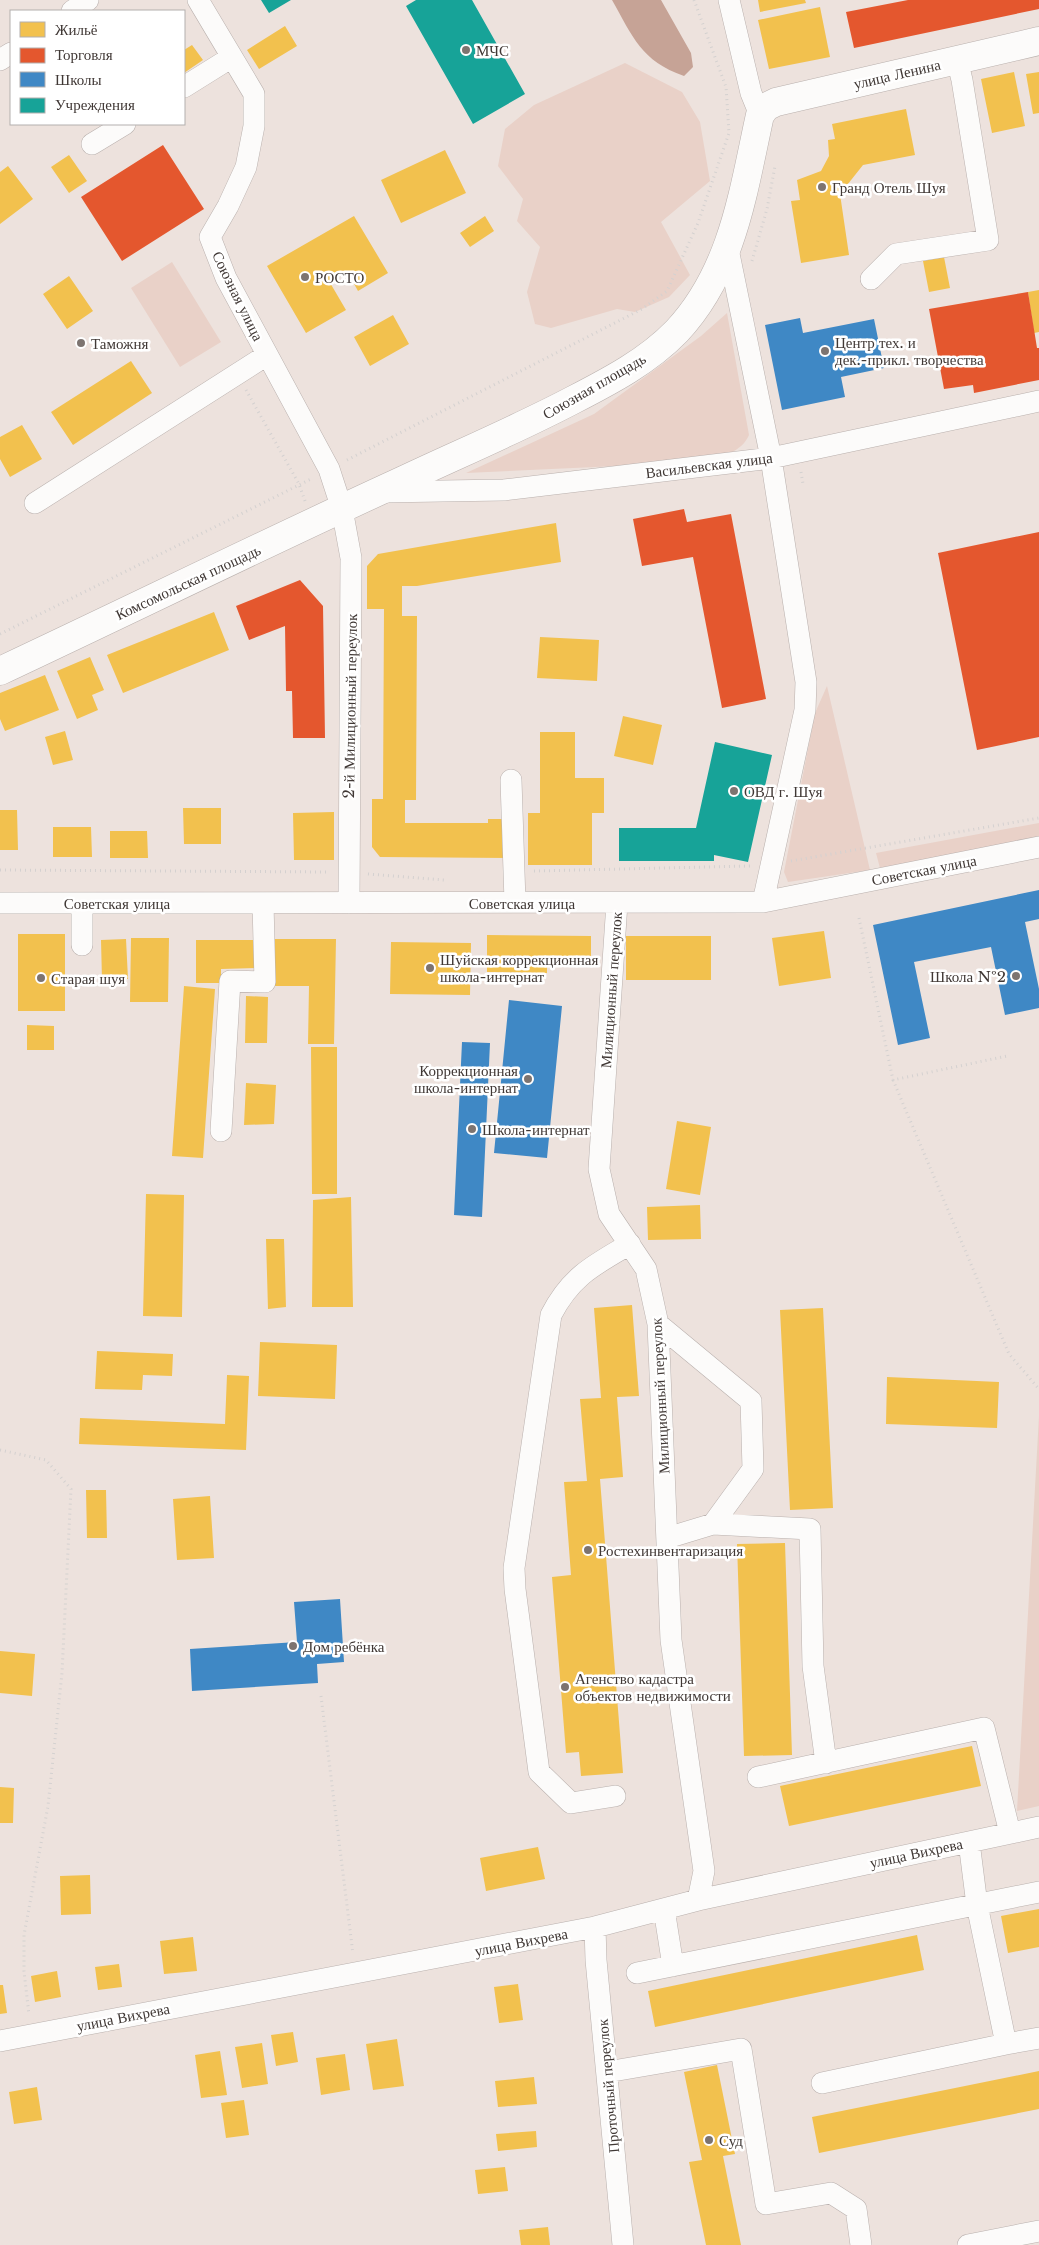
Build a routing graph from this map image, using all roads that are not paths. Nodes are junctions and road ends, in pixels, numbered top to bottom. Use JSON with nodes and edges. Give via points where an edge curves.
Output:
{"nodes":[{"id":1,"x":88,"y":0,"type":"edge"},
{"id":2,"x":198,"y":0,"type":"edge"},
{"id":3,"x":729,"y":0,"type":"edge"},
{"id":4,"x":73,"y":10,"type":"edge"},
{"id":5,"x":1039,"y":41,"type":"edge"},
{"id":6,"x":232,"y":57,"type":"junction"},
{"id":7,"x":957,"y":60,"type":"junction"},
{"id":8,"x":185,"y":86,"type":"edge"},
{"id":9,"x":760,"y":115,"type":"junction"},
{"id":10,"x":122,"y":125,"type":"edge"},
{"id":11,"x":92,"y":144,"type":"dead end"},
{"id":12,"x":728,"y":249,"type":"junction"},
{"id":13,"x":871,"y":279,"type":"dead end"},
{"id":14,"x":267,"y":355,"type":"junction"},
{"id":15,"x":1039,"y":401,"type":"edge"},
{"id":16,"x":771,"y":458,"type":"junction"},
{"id":17,"x":375,"y":493,"type":"junction"},
{"id":18,"x":35,"y":503,"type":"dead end"},
{"id":19,"x":342,"y":509,"type":"junction"},
{"id":20,"x":0,"y":671,"type":"edge"},
{"id":21,"x":511,"y":780,"type":"dead end"},
{"id":22,"x":1039,"y":847,"type":"edge"},
{"id":23,"x":514,"y":894,"type":"junction"},
{"id":24,"x":763,"y":902,"type":"junction"},
{"id":25,"x":0,"y":903,"type":"edge"},
{"id":26,"x":82,"y":903,"type":"junction"},
{"id":27,"x":263,"y":903,"type":"junction"},
{"id":28,"x":349,"y":903,"type":"junction"},
{"id":29,"x":617,"y":903,"type":"junction"},
{"id":30,"x":82,"y":945,"type":"dead end"},
{"id":31,"x":221,"y":1131,"type":"dead end"},
{"id":32,"x":630,"y":1244,"type":"junction"},
{"id":33,"x":658,"y":1324,"type":"junction"},
{"id":34,"x":712,"y":1524,"type":"junction"},
{"id":35,"x":667,"y":1538,"type":"junction"},
{"id":36,"x":826,"y":1763,"type":"junction"},
{"id":37,"x":758,"y":1777,"type":"dead end"},
{"id":38,"x":615,"y":1796,"type":"dead end"},
{"id":39,"x":1039,"y":1827,"type":"edge"},
{"id":40,"x":1010,"y":1833,"type":"junction"},
{"id":41,"x":969,"y":1842,"type":"junction"},
{"id":42,"x":1039,"y":1892,"type":"edge"},
{"id":43,"x":698,"y":1900,"type":"junction"},
{"id":44,"x":977,"y":1904,"type":"junction"},
{"id":45,"x":664,"y":1910,"type":"junction"},
{"id":46,"x":595,"y":1928,"type":"junction"},
{"id":47,"x":673,"y":1966,"type":"junction"},
{"id":48,"x":637,"y":1973,"type":"dead end"},
{"id":49,"x":1039,"y":2038,"type":"edge"},
{"id":50,"x":0,"y":2040,"type":"edge"},
{"id":51,"x":1006,"y":2044,"type":"junction"},
{"id":52,"x":607,"y":2072,"type":"junction"},
{"id":53,"x":822,"y":2083,"type":"dead end"},
{"id":54,"x":1039,"y":2232,"type":"edge"},
{"id":55,"x":623,"y":2245,"type":"edge"},
{"id":56,"x":861,"y":2245,"type":"edge"},
{"id":57,"x":968,"y":2245,"type":"edge"}],
"edges":[{"from":1,"to":4,"type":"street"},
{"from":2,"to":6,"type":"street","name":"Союзная улица"},
{"from":3,"to":9,"type":"street","via":[[751,93]]},
{"from":5,"to":7,"type":"main road","name":"улица Ленина"},
{"from":6,"to":8,"type":"street"},
{"from":6,"to":14,"type":"street","name":"Союзная улица","via":[[254,94],[254,126],[246,167],[210,238],[226,278]]},
{"from":7,"to":9,"type":"main road","name":"улица Ленина","via":[[776,102]]},
{"from":7,"to":13,"type":"street","via":[[988,240],[896,254]]},
{"from":9,"to":12,"type":"main road","name":"Союзная площадь"},
{"from":10,"to":11,"type":"street"},
{"from":12,"to":16,"type":"street"},
{"from":12,"to":17,"type":"main road","name":"Союзная площадь","via":[[698,305],[676,332],[642,362],[544,415]]},
{"from":14,"to":18,"type":"street"},
{"from":14,"to":19,"type":"street","name":"Союзная улица","via":[[329,469]]},
{"from":15,"to":16,"type":"street","name":"Васильевская улица"},
{"from":16,"to":17,"type":"street","name":"Васильевская улица","via":[[504,490]]},
{"from":16,"to":24,"type":"street","via":[[806,682],[805,710]]},
{"from":17,"to":19,"type":"main road","name":"Комсомольская площадь"},
{"from":19,"to":20,"type":"main road","name":"Комсомольская площадь"},
{"from":19,"to":28,"type":"street","name":"2-й Милиционный переулок","via":[[351,558]]},
{"from":21,"to":23,"type":"street"},
{"from":22,"to":24,"type":"street","name":"Советская улица"},
{"from":23,"to":28,"type":"street","name":"Советская улица"},
{"from":23,"to":29,"type":"street","name":"Советская улица"},
{"from":24,"to":29,"type":"street","name":"Советская улица"},
{"from":25,"to":26,"type":"street","name":"Советская улица"},
{"from":26,"to":27,"type":"street","name":"Советская улица"},
{"from":26,"to":30,"type":"street"},
{"from":27,"to":28,"type":"street","name":"Советская улица"},
{"from":27,"to":31,"type":"street","via":[[265,982],[230,981]]},
{"from":29,"to":32,"type":"street","name":"Милиционный переулок","via":[[599,1169],[610,1214]]},
{"from":32,"to":33,"type":"street","name":"Милиционный переулок","via":[[646,1269]]},
{"from":32,"to":38,"type":"street","via":[[586,1270],[559,1298],[551,1314],[514,1568],[539,1772],[570,1803]]},
{"from":33,"to":34,"type":"street","via":[[752,1401],[754,1470]]},
{"from":33,"to":35,"type":"street","name":"Милиционный переулок"},
{"from":34,"to":35,"type":"street"},
{"from":34,"to":36,"type":"street","via":[[810,1529],[813,1666]]},
{"from":35,"to":43,"type":"street","name":"Милиционный переулок","via":[[671,1640],[704,1871]]},
{"from":36,"to":37,"type":"street"},
{"from":36,"to":40,"type":"street","via":[[984,1728]]},
{"from":39,"to":40,"type":"street","name":"улица Вихрева"},
{"from":40,"to":41,"type":"street","name":"улица Вихрева"},
{"from":41,"to":43,"type":"street","name":"улица Вихрева"},
{"from":41,"to":44,"type":"street"},
{"from":42,"to":44,"type":"street"},
{"from":43,"to":45,"type":"street","name":"улица Вихрева"},
{"from":44,"to":47,"type":"street"},
{"from":44,"to":51,"type":"street"},
{"from":45,"to":46,"type":"street","name":"улица Вихрева"},
{"from":45,"to":47,"type":"street"},
{"from":46,"to":50,"type":"street","name":"улица Вихрева"},
{"from":46,"to":52,"type":"street","name":"Проточный переулок"},
{"from":47,"to":48,"type":"street"},
{"from":49,"to":51,"type":"street"},
{"from":51,"to":53,"type":"street"},
{"from":52,"to":55,"type":"street","name":"Проточный переулок"},
{"from":52,"to":56,"type":"street","via":[[741,2049],[766,2204],[831,2193],[856,2209]]},
{"from":54,"to":57,"type":"street"}]}
